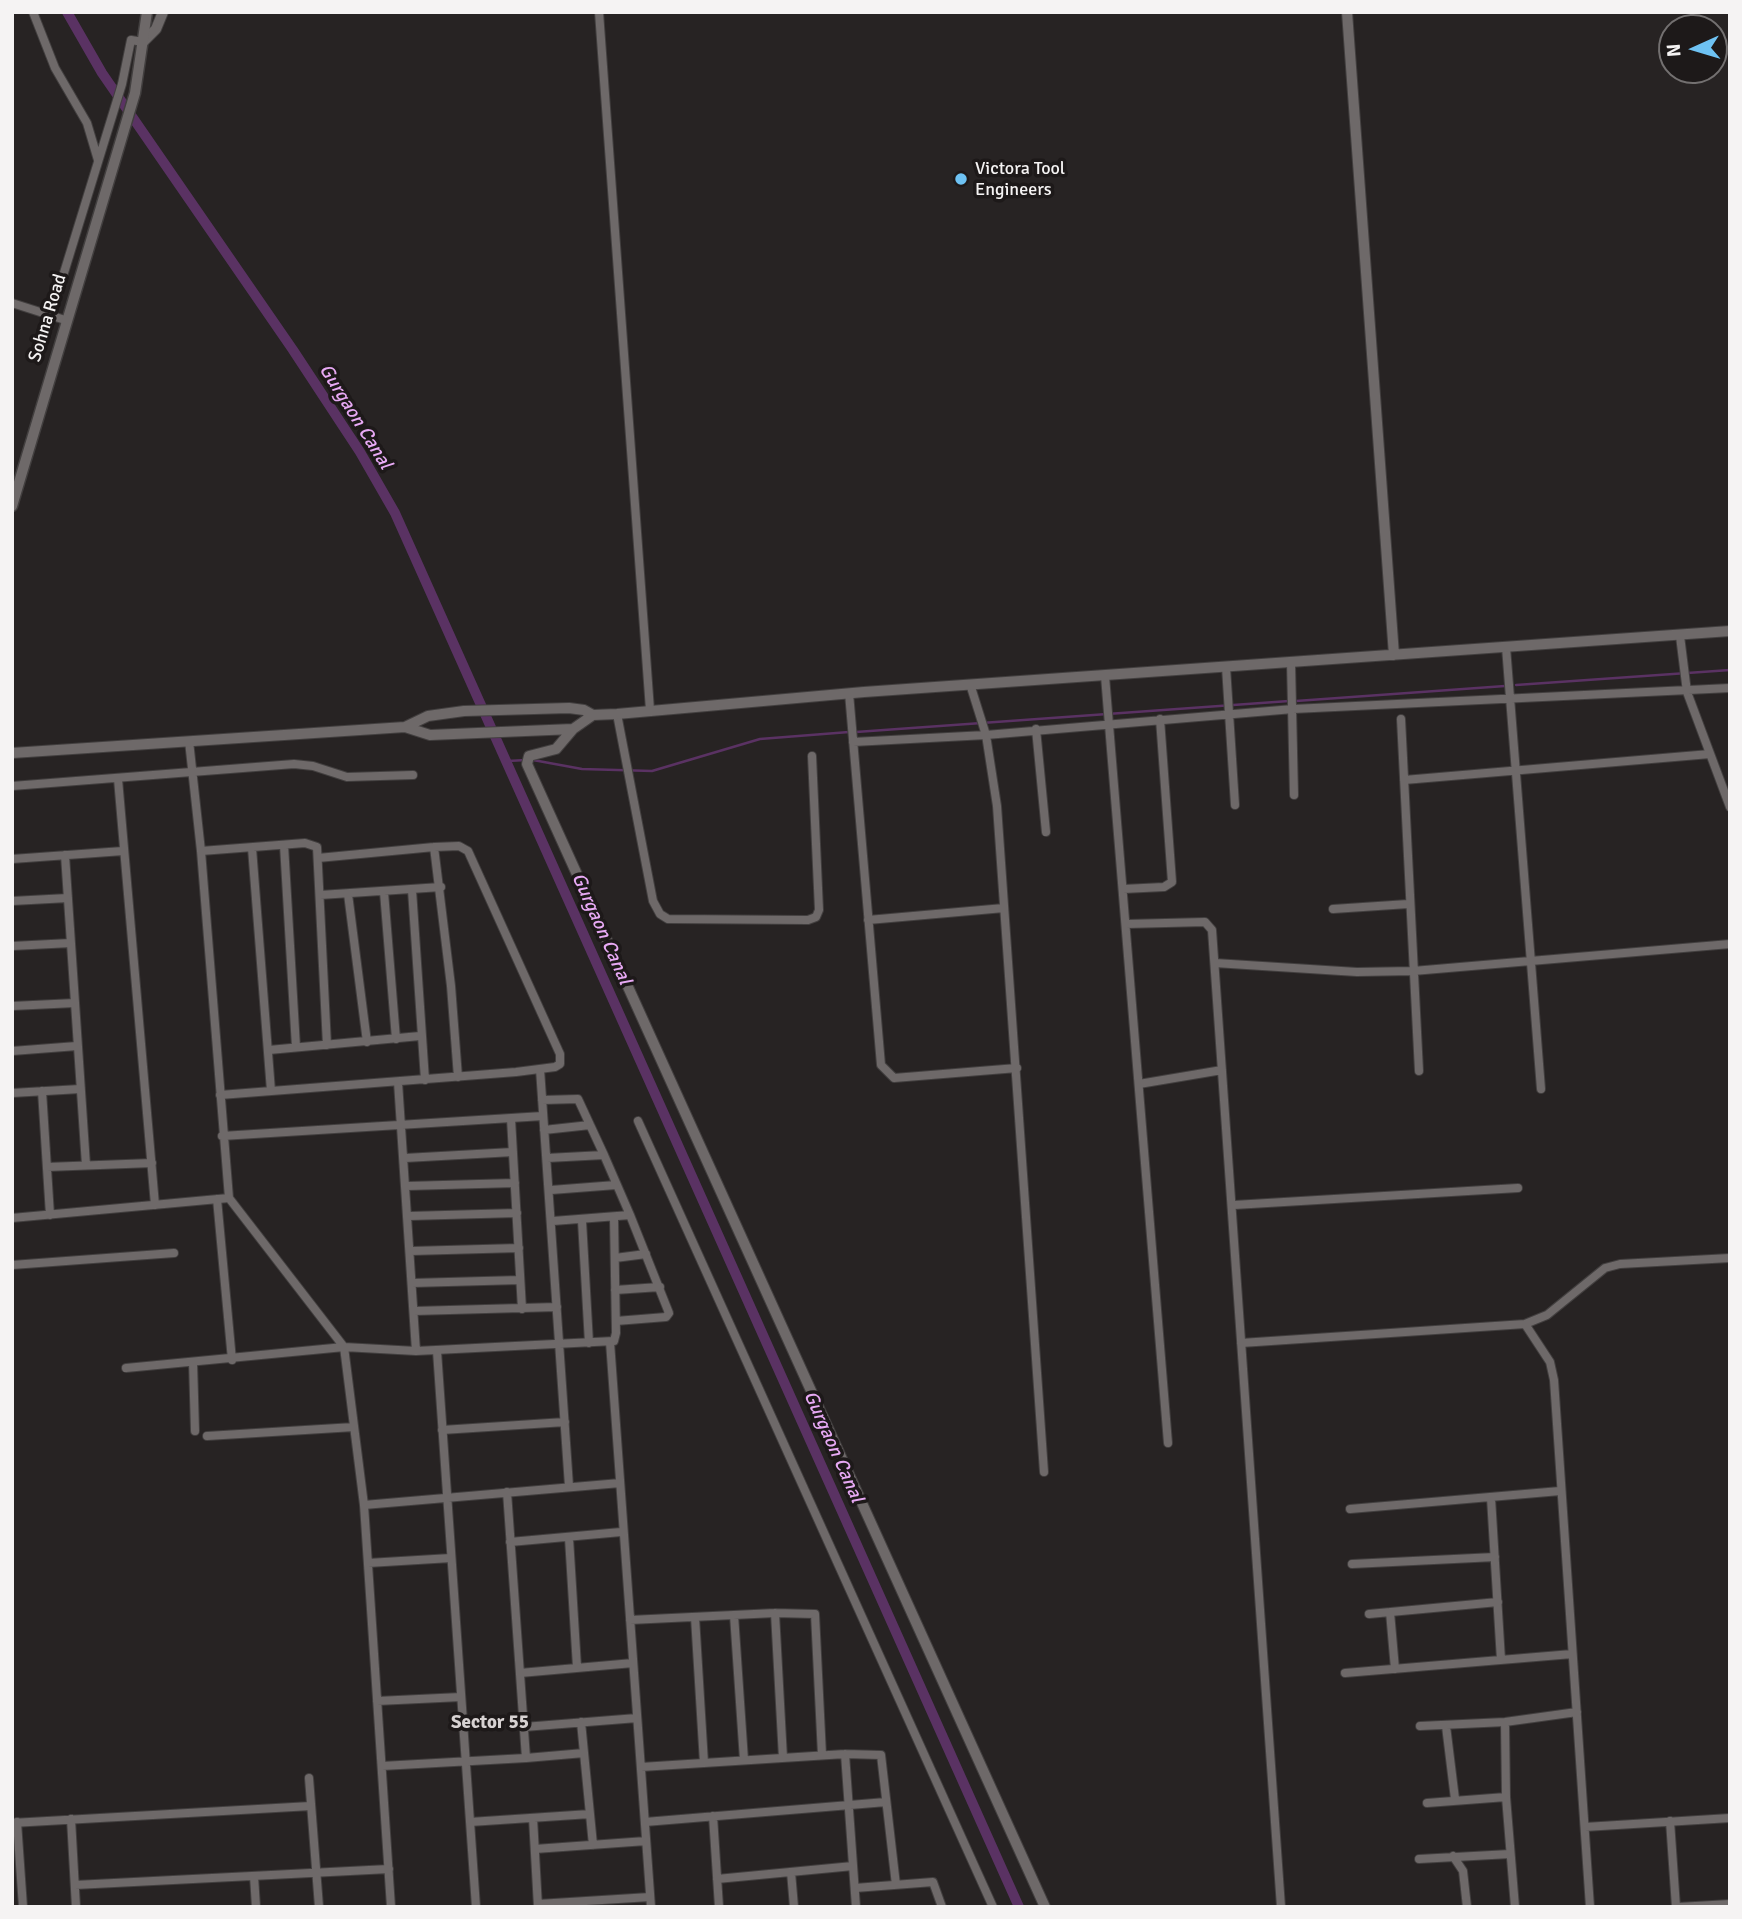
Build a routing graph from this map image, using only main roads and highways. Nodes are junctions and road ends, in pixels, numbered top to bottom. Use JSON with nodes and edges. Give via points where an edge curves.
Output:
{"nodes":[{"id":1,"x":147,"y":12,"type":"edge"},
{"id":2,"x":12,"y":506,"type":"edge"}],
"edges":[{"from":1,"to":2,"type":"main road","name":"Sohna Road","via":[[135,93],[122,141]]}]}
